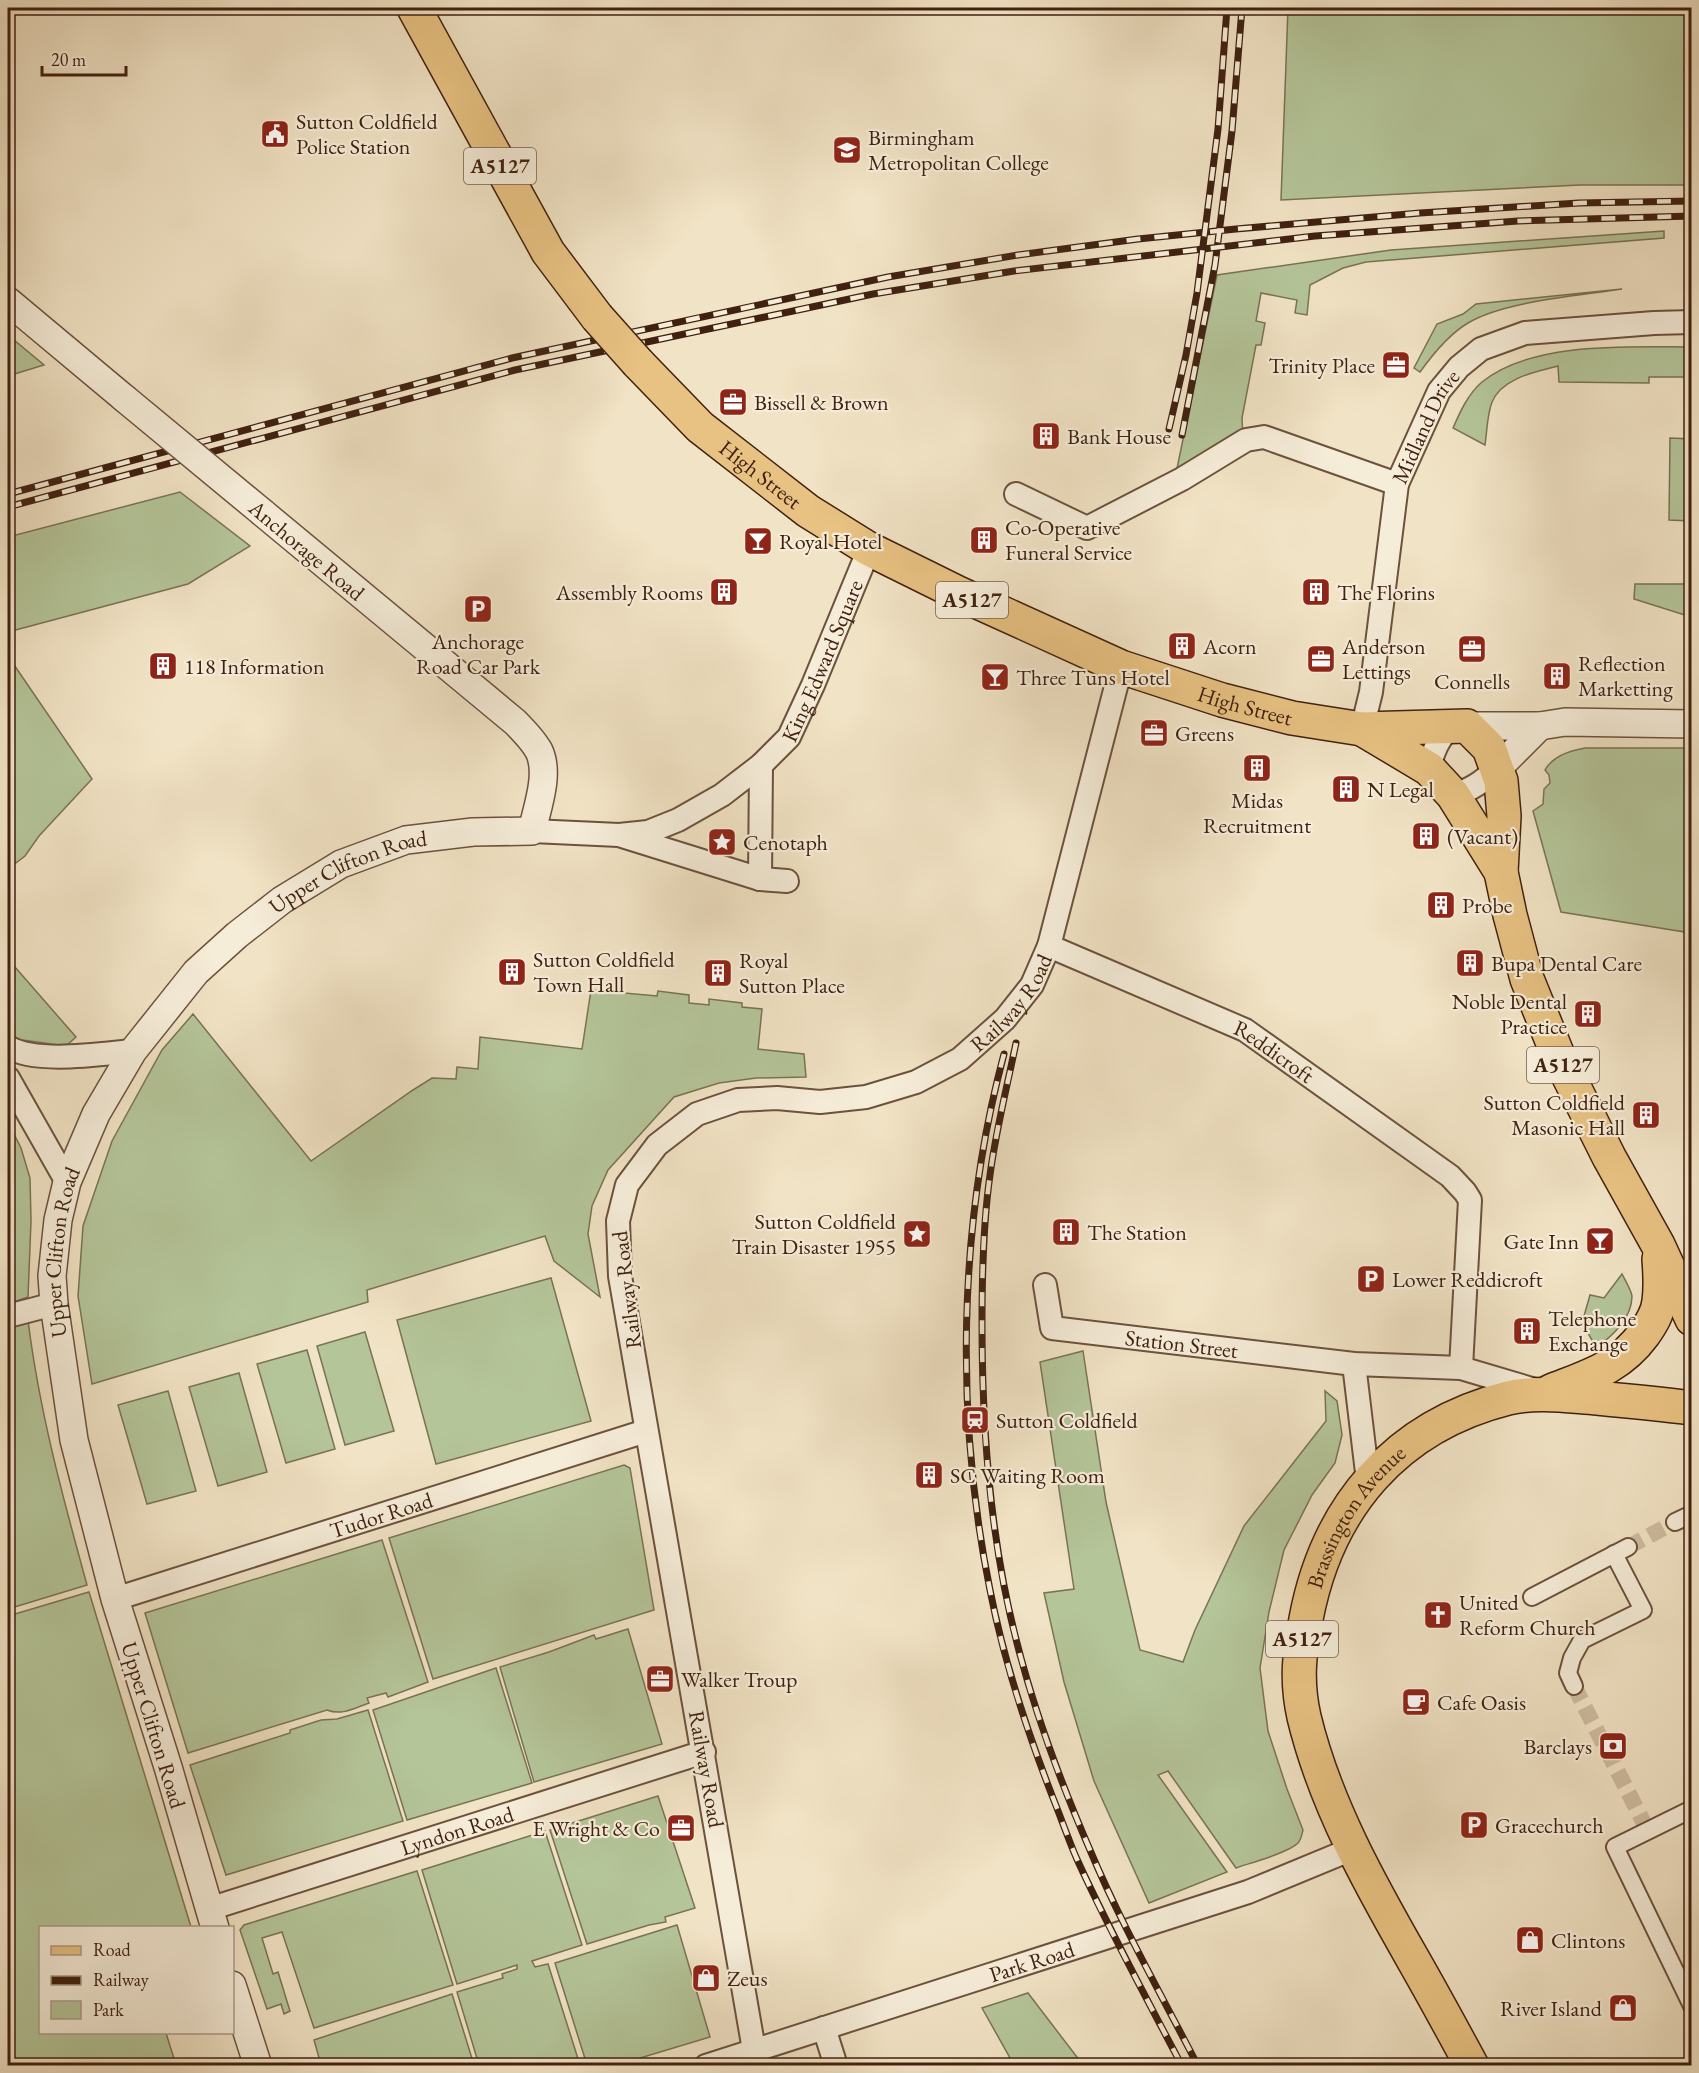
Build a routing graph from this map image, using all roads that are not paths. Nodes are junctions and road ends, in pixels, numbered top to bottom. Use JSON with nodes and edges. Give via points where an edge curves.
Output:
{"nodes":[{"id":1,"x":414,"y":8,"type":"edge"},
{"id":2,"x":8,"y":302,"type":"edge"},
{"id":3,"x":1692,"y":322,"type":"edge"},
{"id":4,"x":1397,"y":484,"type":"junction"},
{"id":5,"x":1016,"y":494,"type":"dead end"},
{"id":6,"x":869,"y":549,"type":"junction"},
{"id":7,"x":1121,"y":667,"type":"junction"},
{"id":8,"x":1692,"y":724,"type":"edge"},
{"id":9,"x":1459,"y":726,"type":"junction"},
{"id":10,"x":1540,"y":726,"type":"junction"},
{"id":11,"x":1362,"y":729,"type":"junction"},
{"id":12,"x":761,"y":765,"type":"junction"},
{"id":13,"x":1498,"y":768,"type":"junction"},
{"id":14,"x":1429,"y":769,"type":"junction"},
{"id":15,"x":1453,"y":795,"type":"junction"},
{"id":16,"x":532,"y":831,"type":"junction"},
{"id":17,"x":620,"y":835,"type":"junction"},
{"id":18,"x":1501,"y":872,"type":"junction"},
{"id":19,"x":760,"y":879,"type":"junction"},
{"id":20,"x":788,"y":881,"type":"dead end"},
{"id":21,"x":1049,"y":946,"type":"junction"},
{"id":22,"x":8,"y":1047,"type":"edge"},
{"id":23,"x":133,"y":1051,"type":"junction"},
{"id":24,"x":8,"y":1078,"type":"edge"},
{"id":25,"x":67,"y":1182,"type":"junction"},
{"id":26,"x":1658,"y":1245,"type":"junction"},
{"id":27,"x":1692,"y":1281,"type":"edge"},
{"id":28,"x":1045,"y":1285,"type":"dead end"},
{"id":29,"x":54,"y":1304,"type":"junction"},
{"id":30,"x":8,"y":1316,"type":"edge"},
{"id":31,"x":1692,"y":1319,"type":"edge"},
{"id":32,"x":1354,"y":1364,"type":"junction"},
{"id":33,"x":1461,"y":1368,"type":"junction"},
{"id":34,"x":1545,"y":1393,"type":"junction"},
{"id":35,"x":1692,"y":1408,"type":"edge"},
{"id":36,"x":646,"y":1431,"type":"junction"},
{"id":37,"x":1368,"y":1482,"type":"junction"},
{"id":38,"x":1692,"y":1514,"type":"edge"},
{"id":39,"x":1675,"y":1522,"type":"tunnel mouth"},
{"id":40,"x":1532,"y":1597,"type":"dead end"},
{"id":41,"x":115,"y":1599,"type":"junction"},
{"id":42,"x":1574,"y":1686,"type":"tunnel mouth"},
{"id":43,"x":704,"y":1752,"type":"junction"},
{"id":44,"x":1692,"y":1809,"type":"edge"},
{"id":45,"x":1352,"y":1849,"type":"junction"},
{"id":46,"x":212,"y":1918,"type":"edge"},
{"id":47,"x":234,"y":1990,"type":"edge"},
{"id":48,"x":1692,"y":2006,"type":"edge"},
{"id":49,"x":824,"y":2028,"type":"junction"},
{"id":50,"x":754,"y":2050,"type":"junction"},
{"id":51,"x":258,"y":2066,"type":"edge"},
{"id":52,"x":706,"y":2066,"type":"edge"},
{"id":53,"x":836,"y":2066,"type":"edge"},
{"id":54,"x":1472,"y":2066,"type":"edge"}],
"edges":[{"from":1,"to":6,"type":"main road","name":"High Street","number":"A5127","bridge":true,"via":[[548,252],[597,317],[700,427],[808,510]]},
{"from":2,"to":16,"type":"street","name":"Anchorage Road","bridge":true,"via":[[515,722],[540,753],[543,768]]},
{"from":3,"to":4,"type":"street","name":"Midland Drive","via":[[1525,333],[1481,349],[1439,391]]},
{"from":4,"to":5,"type":"street","via":[[1264,437],[1246,440],[1182,479],[1087,528]]},
{"from":4,"to":11,"type":"street","name":"Midland Drive","via":[[1371,692]]},
{"from":6,"to":7,"type":"main road","name":"High Street","number":"A5127"},
{"from":6,"to":12,"type":"street","name":"King Edward Square","via":[[789,736]]},
{"from":7,"to":11,"type":"main road","name":"High Street","number":"A5127","via":[[1222,700],[1292,718]]},
{"from":7,"to":21,"type":"street","name":"Railway Road"},
{"from":8,"to":10,"type":"street","name":"High Street","via":[[1565,722]]},
{"from":9,"to":10,"type":"street","name":"High Street"},
{"from":9,"to":11,"type":"main road","name":"High Street","number":"A5127"},
{"from":9,"to":13,"type":"main road","via":[[1489,748]]},
{"from":9,"to":14,"type":"street","via":[[1441,736]]},
{"from":10,"to":13,"type":"street"},
{"from":11,"to":14,"type":"main road","name":"High Street","number":"A5127"},
{"from":12,"to":17,"type":"street","name":"King Edward Square","via":[[722,795],[678,820],[648,832]]},
{"from":12,"to":19,"type":"street","name":"King Edward Square"},
{"from":13,"to":15,"type":"street","via":[[1480,784]]},
{"from":13,"to":18,"type":"main road","via":[[1504,816]]},
{"from":14,"to":15,"type":"main road","number":"A5127"},
{"from":15,"to":18,"type":"main road","number":"A5127"},
{"from":16,"to":17,"type":"street","name":"King Edward Square"},
{"from":16,"to":23,"type":"street","name":"Upper Clifton Road","via":[[473,832],[406,840],[341,864],[282,900],[237,934],[196,972]]},
{"from":17,"to":19,"type":"street","name":"King Edward Square"},
{"from":18,"to":26,"type":"main road","number":"A5127","via":[[1527,979],[1557,1053]]},
{"from":19,"to":20,"type":"street"},
{"from":21,"to":33,"type":"street","name":"Reddicroft","via":[[1245,1030],[1450,1176],[1470,1200]]},
{"from":21,"to":36,"type":"street","name":"Railway Road","via":[[1032,985],[1005,1019],[960,1059],[916,1082],[866,1097],[820,1102],[738,1100],[697,1114],[657,1145],[627,1185],[618,1221],[620,1276]]},
{"from":22,"to":23,"type":"street","via":[[16,1052],[58,1057]]},
{"from":23,"to":25,"type":"street","name":"Upper Clifton Road","via":[[96,1114]]},
{"from":24,"to":25,"type":"street"},
{"from":25,"to":29,"type":"street","name":"Upper Clifton Road","via":[[52,1276]]},
{"from":26,"to":27,"type":"main road"},
{"from":26,"to":31,"type":"main road"},
{"from":26,"to":34,"type":"main road","number":"A5127","via":[[1659,1302],[1652,1324],[1635,1347],[1603,1371]]},
{"from":28,"to":32,"type":"street","name":"Station Street","via":[[1052,1328]]},
{"from":29,"to":30,"type":"street"},
{"from":29,"to":41,"type":"street","name":"Upper Clifton Road","via":[[74,1440]]},
{"from":32,"to":33,"type":"street","name":"Station Street"},
{"from":32,"to":37,"type":"street"},
{"from":33,"to":34,"type":"street","name":"Station Street"},
{"from":34,"to":35,"type":"main road","name":"Brassington Avenue","number":"A5127"},
{"from":34,"to":37,"type":"main road","name":"Brassington Avenue","number":"A5127","via":[[1510,1397],[1469,1410],[1412,1441]]},
{"from":36,"to":41,"type":"street","name":"Tudor Road"},
{"from":36,"to":43,"type":"street","name":"Railway Road"},
{"from":37,"to":45,"type":"main road","name":"Brassington Avenue","number":"A5127","via":[[1338,1526],[1325,1554],[1312,1588],[1299,1656],[1298,1683],[1317,1764]]},
{"from":38,"to":39,"type":"street"},
{"from":40,"to":42,"type":"street","via":[[1621,1550],[1643,1610],[1582,1640],[1568,1673]]},
{"from":41,"to":46,"type":"street","name":"Upper Clifton Road"},
{"from":43,"to":46,"type":"street","name":"Lyndon Road"},
{"from":43,"to":50,"type":"street","name":"Railway Road"},
{"from":44,"to":48,"type":"street","via":[[1615,1847]]},
{"from":45,"to":49,"type":"street","name":"Park Road","via":[[1248,1892]]},
{"from":45,"to":54,"type":"main road","name":"Brassington Avenue","number":"A5127"},
{"from":47,"to":51,"type":"street"},
{"from":49,"to":50,"type":"street","name":"Park Road"},
{"from":49,"to":53,"type":"street"},
{"from":50,"to":52,"type":"street","name":"Park Road"}]}
